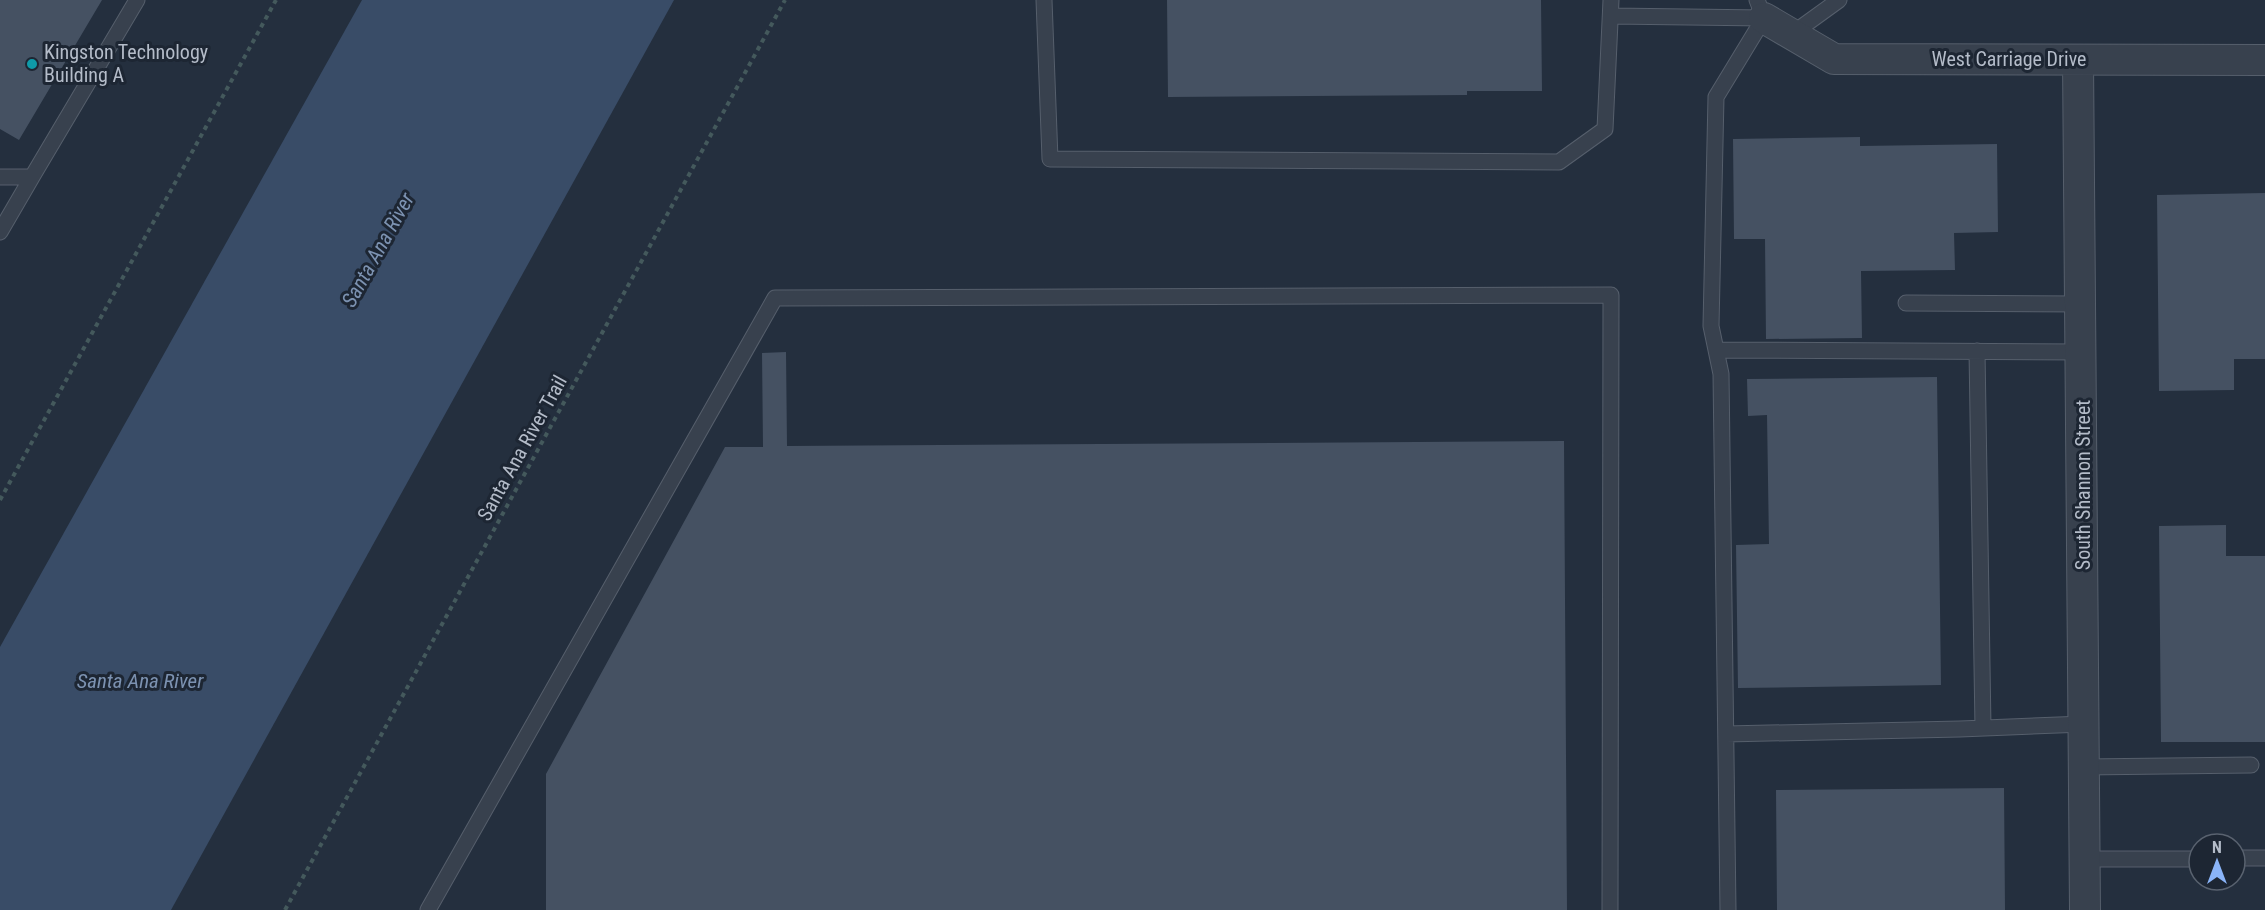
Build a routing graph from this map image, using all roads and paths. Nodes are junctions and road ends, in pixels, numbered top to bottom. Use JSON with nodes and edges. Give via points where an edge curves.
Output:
{"nodes":[{"id":1,"x":137,"y":0,"type":"edge"},
{"id":2,"x":276,"y":0,"type":"edge"},
{"id":3,"x":784,"y":0,"type":"edge"},
{"id":4,"x":1044,"y":0,"type":"edge"},
{"id":5,"x":1611,"y":0,"type":"edge"},
{"id":6,"x":1839,"y":0,"type":"edge"},
{"id":7,"x":1761,"y":9,"type":"edge"},
{"id":8,"x":1612,"y":16,"type":"junction"},
{"id":9,"x":1792,"y":34,"type":"junction"},
{"id":10,"x":2078,"y":60,"type":"junction"},
{"id":11,"x":2265,"y":60,"type":"edge"},
{"id":12,"x":0,"y":177,"type":"edge"},
{"id":13,"x":32,"y":177,"type":"junction"},
{"id":14,"x":0,"y":232,"type":"edge"},
{"id":15,"x":1906,"y":303,"type":"dead end"},
{"id":16,"x":2081,"y":304,"type":"junction"},
{"id":17,"x":1716,"y":350,"type":"junction"},
{"id":18,"x":1977,"y":351,"type":"junction"},
{"id":19,"x":2082,"y":352,"type":"junction"},
{"id":20,"x":0,"y":500,"type":"edge"},
{"id":21,"x":2084,"y":724,"type":"junction"},
{"id":22,"x":1983,"y":728,"type":"junction"},
{"id":23,"x":1726,"y":735,"type":"junction"},
{"id":24,"x":2251,"y":765,"type":"dead end"},
{"id":25,"x":2084,"y":767,"type":"junction"},
{"id":26,"x":2187,"y":858,"type":"edge"},
{"id":27,"x":2247,"y":858,"type":"edge"},
{"id":28,"x":2265,"y":858,"type":"edge"},
{"id":29,"x":2085,"y":859,"type":"junction"},
{"id":30,"x":285,"y":910,"type":"edge"},
{"id":31,"x":428,"y":910,"type":"edge"},
{"id":32,"x":1610,"y":910,"type":"edge"},
{"id":33,"x":1728,"y":910,"type":"edge"},
{"id":34,"x":2085,"y":910,"type":"edge"}],
"edges":[{"from":1,"to":13,"type":"lane"},
{"from":2,"to":20,"type":"path"},
{"from":3,"to":30,"type":"path","name":"Santa Ana River Trail"},
{"from":4,"to":8,"type":"lane","via":[[1050,159],[1559,162],[1605,129]]},
{"from":5,"to":8,"type":"lane"},
{"from":6,"to":9,"type":"lane"},
{"from":7,"to":8,"type":"lane"},
{"from":7,"to":9,"type":"street","name":"West Carriage Drive"},
{"from":7,"to":17,"type":"lane","via":[[1716,98],[1711,326]]},
{"from":9,"to":10,"type":"street","name":"West Carriage Drive","via":[[1834,59]]},
{"from":10,"to":11,"type":"street","name":"West Carriage Drive"},
{"from":10,"to":16,"type":"street","name":"South Shannon Street"},
{"from":12,"to":13,"type":"lane"},
{"from":13,"to":14,"type":"lane"},
{"from":15,"to":16,"type":"lane"},
{"from":16,"to":19,"type":"street","name":"South Shannon Street"},
{"from":17,"to":18,"type":"lane"},
{"from":17,"to":23,"type":"lane","via":[[1721,374]]},
{"from":18,"to":19,"type":"lane"},
{"from":18,"to":22,"type":"lane"},
{"from":19,"to":21,"type":"street","name":"South Shannon Street"},
{"from":21,"to":22,"type":"lane"},
{"from":21,"to":25,"type":"street","name":"South Shannon Street"},
{"from":22,"to":23,"type":"lane"},
{"from":23,"to":33,"type":"lane"},
{"from":24,"to":25,"type":"lane"},
{"from":25,"to":29,"type":"street","name":"South Shannon Street"},
{"from":26,"to":29,"type":"lane"},
{"from":27,"to":28,"type":"lane"},
{"from":29,"to":34,"type":"street","name":"South Shannon Street"},
{"from":31,"to":32,"type":"lane","via":[[775,298],[1611,295]]}]}
